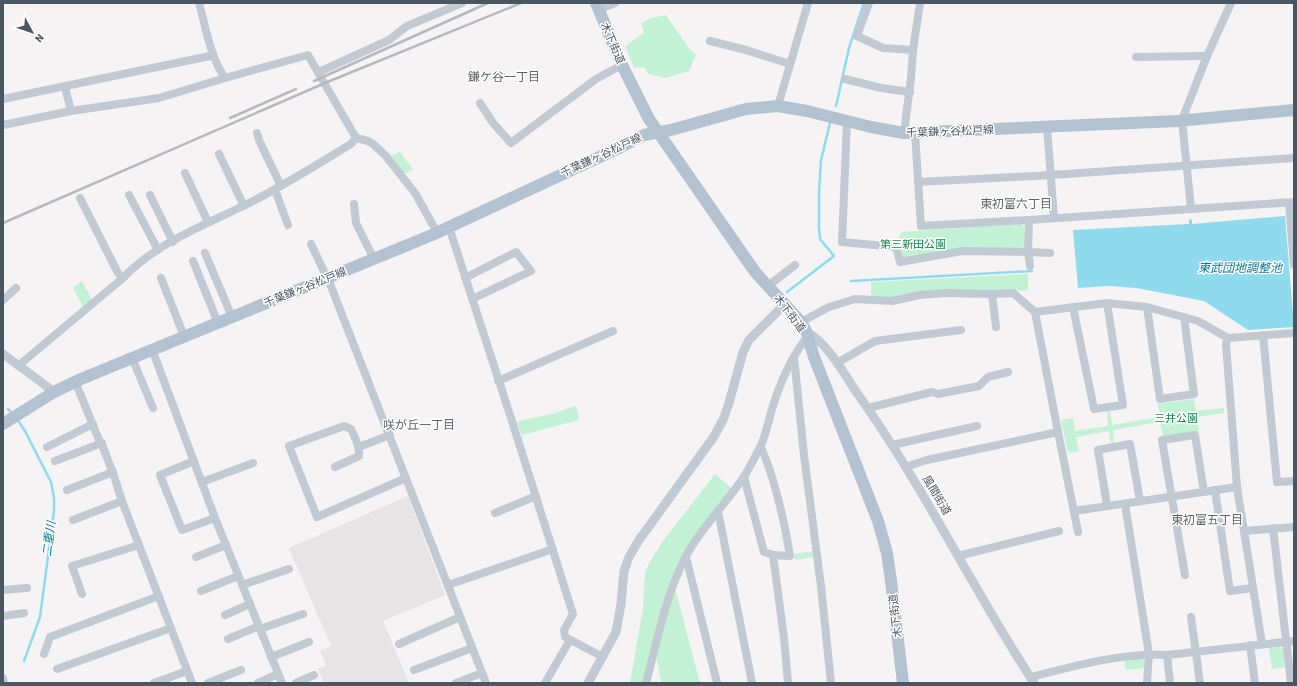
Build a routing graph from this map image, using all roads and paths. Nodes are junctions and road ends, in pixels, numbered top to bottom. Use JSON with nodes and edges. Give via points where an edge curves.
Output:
{"nodes":[{"id":1,"x":199,"y":3,"type":"edge"},
{"id":2,"x":462,"y":3,"type":"edge"},
{"id":3,"x":615,"y":3,"type":"edge"},
{"id":4,"x":808,"y":3,"type":"edge"},
{"id":5,"x":869,"y":3,"type":"edge"},
{"id":6,"x":920,"y":3,"type":"edge"},
{"id":7,"x":1231,"y":3,"type":"edge"},
{"id":8,"x":597,"y":6,"type":"edge"},
{"id":9,"x":710,"y":41,"type":"dead end"},
{"id":10,"x":913,"y":50,"type":"junction"},
{"id":11,"x":213,"y":54,"type":"junction"},
{"id":12,"x":1207,"y":56,"type":"junction"},
{"id":13,"x":1136,"y":57,"type":"dead end"},
{"id":14,"x":790,"y":64,"type":"junction"},
{"id":15,"x":622,"y":65,"type":"junction"},
{"id":16,"x":318,"y":72,"type":"junction"},
{"id":17,"x":225,"y":78,"type":"junction"},
{"id":18,"x":845,"y":79,"type":"dead end"},
{"id":19,"x":65,"y":87,"type":"junction"},
{"id":20,"x":910,"y":92,"type":"junction"},
{"id":21,"x":3,"y":99,"type":"edge"},
{"id":22,"x":480,"y":103,"type":"dead end"},
{"id":23,"x":778,"y":106,"type":"junction"},
{"id":24,"x":1294,"y":110,"type":"edge"},
{"id":25,"x":71,"y":112,"type":"junction"},
{"id":26,"x":1182,"y":120,"type":"junction"},
{"id":27,"x":847,"y":121,"type":"junction"},
{"id":28,"x":3,"y":125,"type":"edge"},
{"id":29,"x":1047,"y":127,"type":"junction"},
{"id":30,"x":657,"y":132,"type":"junction"},
{"id":31,"x":257,"y":133,"type":"dead end"},
{"id":32,"x":910,"y":133,"type":"junction"},
{"id":33,"x":356,"y":138,"type":"junction"},
{"id":34,"x":219,"y":154,"type":"dead end"},
{"id":35,"x":1294,"y":158,"type":"edge"},
{"id":36,"x":1186,"y":165,"type":"junction"},
{"id":37,"x":185,"y":173,"type":"dead end"},
{"id":38,"x":1052,"y":175,"type":"junction"},
{"id":39,"x":918,"y":182,"type":"junction"},
{"id":40,"x":278,"y":188,"type":"junction"},
{"id":41,"x":129,"y":195,"type":"dead end"},
{"id":42,"x":150,"y":195,"type":"dead end"},
{"id":43,"x":80,"y":198,"type":"dead end"},
{"id":44,"x":1292,"y":203,"type":"edge"},
{"id":45,"x":354,"y":204,"type":"dead end"},
{"id":46,"x":244,"y":206,"type":"junction"},
{"id":47,"x":1191,"y":209,"type":"junction"},
{"id":48,"x":1054,"y":218,"type":"junction"},
{"id":49,"x":1028,"y":220,"type":"junction"},
{"id":50,"x":208,"y":222,"type":"junction"},
{"id":51,"x":288,"y":225,"type":"dead end"},
{"id":52,"x":434,"y":227,"type":"dead end"},
{"id":53,"x":448,"y":227,"type":"junction"},
{"id":54,"x":173,"y":242,"type":"junction"},
{"id":55,"x":311,"y":244,"type":"dead end"},
{"id":56,"x":158,"y":250,"type":"junction"},
{"id":57,"x":1028,"y":252,"type":"junction"},
{"id":58,"x":1050,"y":253,"type":"dead end"},
{"id":59,"x":205,"y":254,"type":"dead end"},
{"id":60,"x":374,"y":259,"type":"junction"},
{"id":61,"x":193,"y":261,"type":"dead end"},
{"id":62,"x":795,"y":265,"type":"dead end"},
{"id":63,"x":1294,"y":265,"type":"edge"},
{"id":64,"x":1030,"y":266,"type":"dead end"},
{"id":65,"x":123,"y":278,"type":"junction"},
{"id":66,"x":161,"y":278,"type":"dead end"},
{"id":67,"x":328,"y":278,"type":"junction"},
{"id":68,"x":465,"y":278,"type":"junction"},
{"id":69,"x":768,"y":286,"type":"junction"},
{"id":70,"x":16,"y":288,"type":"dead end"},
{"id":71,"x":992,"y":294,"type":"junction"},
{"id":72,"x":3,"y":300,"type":"edge"},
{"id":73,"x":472,"y":300,"type":"junction"},
{"id":74,"x":1107,"y":303,"type":"junction"},
{"id":75,"x":785,"y":304,"type":"junction"},
{"id":76,"x":1073,"y":307,"type":"junction"},
{"id":77,"x":1146,"y":308,"type":"junction"},
{"id":78,"x":1035,"y":312,"type":"junction"},
{"id":79,"x":232,"y":317,"type":"junction"},
{"id":80,"x":1184,"y":317,"type":"junction"},
{"id":81,"x":218,"y":322,"type":"junction"},
{"id":82,"x":996,"y":327,"type":"dead end"},
{"id":83,"x":805,"y":330,"type":"junction"},
{"id":84,"x":961,"y":330,"type":"dead end"},
{"id":85,"x":614,"y":331,"type":"dead end"},
{"id":86,"x":1294,"y":333,"type":"edge"},
{"id":87,"x":1263,"y":335,"type":"junction"},
{"id":88,"x":184,"y":336,"type":"junction"},
{"id":89,"x":1228,"y":338,"type":"junction"},
{"id":90,"x":152,"y":350,"type":"junction"},
{"id":91,"x":3,"y":354,"type":"edge"},
{"id":92,"x":794,"y":357,"type":"junction"},
{"id":93,"x":132,"y":358,"type":"junction"},
{"id":94,"x":837,"y":363,"type":"junction"},
{"id":95,"x":18,"y":366,"type":"junction"},
{"id":96,"x":1008,"y":372,"type":"dead end"},
{"id":97,"x":75,"y":381,"type":"junction"},
{"id":98,"x":498,"y":381,"type":"junction"},
{"id":99,"x":49,"y":388,"type":"dead end"},
{"id":100,"x":154,"y":408,"type":"dead end"},
{"id":101,"x":868,"y":408,"type":"junction"},
{"id":102,"x":3,"y":424,"type":"edge"},
{"id":103,"x":93,"y":424,"type":"junction"},
{"id":104,"x":977,"y":426,"type":"dead end"},
{"id":105,"x":1058,"y":432,"type":"junction"},
{"id":106,"x":390,"y":435,"type":"junction"},
{"id":107,"x":102,"y":443,"type":"junction"},
{"id":108,"x":892,"y":445,"type":"junction"},
{"id":109,"x":47,"y":447,"type":"dead end"},
{"id":110,"x":359,"y":447,"type":"junction"},
{"id":111,"x":761,"y":447,"type":"junction"},
{"id":112,"x":55,"y":461,"type":"dead end"},
{"id":113,"x":194,"y":461,"type":"junction"},
{"id":114,"x":253,"y":463,"type":"dead end"},
{"id":115,"x":335,"y":467,"type":"dead end"},
{"id":116,"x":906,"y":467,"type":"junction"},
{"id":117,"x":113,"y":472,"type":"junction"},
{"id":118,"x":744,"y":477,"type":"junction"},
{"id":119,"x":406,"y":478,"type":"junction"},
{"id":120,"x":1294,"y":481,"type":"edge"},
{"id":121,"x":202,"y":482,"type":"junction"},
{"id":122,"x":1237,"y":487,"type":"junction"},
{"id":123,"x":67,"y":490,"type":"dead end"},
{"id":124,"x":1215,"y":490,"type":"junction"},
{"id":125,"x":1204,"y":492,"type":"junction"},
{"id":126,"x":536,"y":496,"type":"junction"},
{"id":127,"x":1171,"y":497,"type":"junction"},
{"id":128,"x":122,"y":501,"type":"junction"},
{"id":129,"x":1140,"y":501,"type":"junction"},
{"id":130,"x":1126,"y":504,"type":"junction"},
{"id":131,"x":1107,"y":506,"type":"junction"},
{"id":132,"x":718,"y":511,"type":"junction"},
{"id":133,"x":1074,"y":511,"type":"junction"},
{"id":134,"x":495,"y":513,"type":"dead end"},
{"id":135,"x":215,"y":518,"type":"junction"},
{"id":136,"x":73,"y":520,"type":"dead end"},
{"id":137,"x":1294,"y":527,"type":"edge"},
{"id":138,"x":1273,"y":528,"type":"junction"},
{"id":139,"x":1059,"y":531,"type":"dead end"},
{"id":140,"x":1244,"y":531,"type":"junction"},
{"id":141,"x":1078,"y":532,"type":"dead end"},
{"id":142,"x":139,"y":545,"type":"junction"},
{"id":143,"x":226,"y":545,"type":"junction"},
{"id":144,"x":553,"y":549,"type":"junction"},
{"id":145,"x":772,"y":555,"type":"junction"},
{"id":146,"x":958,"y":556,"type":"junction"},
{"id":147,"x":196,"y":557,"type":"dead end"},
{"id":148,"x":686,"y":557,"type":"junction"},
{"id":149,"x":289,"y":569,"type":"dead end"},
{"id":150,"x":1185,"y":575,"type":"dead end"},
{"id":151,"x":238,"y":576,"type":"junction"},
{"id":152,"x":242,"y":585,"type":"junction"},
{"id":153,"x":448,"y":585,"type":"junction"},
{"id":154,"x":27,"y":588,"type":"dead end"},
{"id":155,"x":1253,"y":588,"type":"junction"},
{"id":156,"x":3,"y":590,"type":"edge"},
{"id":157,"x":201,"y":591,"type":"dead end"},
{"id":158,"x":82,"y":594,"type":"dead end"},
{"id":159,"x":158,"y":596,"type":"junction"},
{"id":160,"x":250,"y":604,"type":"junction"},
{"id":161,"x":24,"y":613,"type":"dead end"},
{"id":162,"x":304,"y":614,"type":"dead end"},
{"id":163,"x":226,"y":615,"type":"dead end"},
{"id":164,"x":3,"y":616,"type":"edge"},
{"id":165,"x":460,"y":617,"type":"junction"},
{"id":166,"x":1191,"y":617,"type":"dead end"},
{"id":167,"x":170,"y":628,"type":"junction"},
{"id":168,"x":259,"y":628,"type":"junction"},
{"id":169,"x":228,"y":639,"type":"dead end"},
{"id":170,"x":570,"y":640,"type":"junction"},
{"id":171,"x":1290,"y":641,"type":"edge"},
{"id":172,"x":309,"y":642,"type":"dead end"},
{"id":173,"x":399,"y":644,"type":"dead end"},
{"id":174,"x":1262,"y":644,"type":"junction"},
{"id":175,"x":1250,"y":645,"type":"junction"},
{"id":176,"x":472,"y":648,"type":"junction"},
{"id":177,"x":1196,"y":651,"type":"junction"},
{"id":178,"x":44,"y":654,"type":"dead end"},
{"id":179,"x":1149,"y":654,"type":"junction"},
{"id":180,"x":1167,"y":655,"type":"junction"},
{"id":181,"x":271,"y":657,"type":"junction"},
{"id":182,"x":603,"y":657,"type":"junction"},
{"id":183,"x":57,"y":669,"type":"dead end"},
{"id":184,"x":241,"y":670,"type":"dead end"},
{"id":185,"x":414,"y":670,"type":"dead end"},
{"id":186,"x":187,"y":671,"type":"junction"},
{"id":187,"x":482,"y":673,"type":"junction"},
{"id":188,"x":278,"y":674,"type":"junction"},
{"id":189,"x":314,"y":675,"type":"dead end"},
{"id":190,"x":3,"y":678,"type":"edge"},
{"id":191,"x":1032,"y":681,"type":"edge"},
{"id":192,"x":4,"y":683,"type":"edge"},
{"id":193,"x":157,"y":683,"type":"edge"},
{"id":194,"x":192,"y":683,"type":"edge"},
{"id":195,"x":208,"y":683,"type":"edge"},
{"id":196,"x":258,"y":683,"type":"edge"},
{"id":197,"x":282,"y":683,"type":"edge"},
{"id":198,"x":296,"y":683,"type":"edge"},
{"id":199,"x":456,"y":683,"type":"edge"},
{"id":200,"x":486,"y":683,"type":"edge"},
{"id":201,"x":545,"y":683,"type":"edge"},
{"id":202,"x":588,"y":683,"type":"edge"},
{"id":203,"x":646,"y":683,"type":"edge"},
{"id":204,"x":717,"y":683,"type":"edge"},
{"id":205,"x":752,"y":683,"type":"edge"},
{"id":206,"x":788,"y":683,"type":"edge"},
{"id":207,"x":831,"y":683,"type":"edge"},
{"id":208,"x":903,"y":683,"type":"edge"},
{"id":209,"x":1147,"y":683,"type":"edge"},
{"id":210,"x":1170,"y":683,"type":"edge"},
{"id":211,"x":1200,"y":683,"type":"edge"},
{"id":212,"x":1255,"y":683,"type":"edge"},
{"id":213,"x":1291,"y":683,"type":"edge"}],
"edges":[{"from":1,"to":11,"type":"street"},
{"from":2,"to":16,"type":"street","via":[[407,26],[389,40]]},
{"from":3,"to":8,"type":"street"},
{"from":4,"to":14,"type":"street"},
{"from":5,"to":10,"type":"street","via":[[858,36],[883,48]]},
{"from":6,"to":10,"type":"street"},
{"from":7,"to":12,"type":"street"},
{"from":8,"to":15,"type":"main road","name":"木下街道"},
{"from":9,"to":14,"type":"street"},
{"from":10,"to":20,"type":"street"},
{"from":11,"to":17,"type":"street"},
{"from":11,"to":19,"type":"street"},
{"from":12,"to":13,"type":"street"},
{"from":12,"to":26,"type":"street"},
{"from":14,"to":23,"type":"street"},
{"from":15,"to":22,"type":"street","via":[[596,79],[512,142],[493,123]]},
{"from":15,"to":30,"type":"main road","name":"木下街道"},
{"from":16,"to":17,"type":"street","via":[[308,55]]},
{"from":16,"to":33,"type":"street"},
{"from":17,"to":25,"type":"street","via":[[159,98]]},
{"from":18,"to":20,"type":"street"},
{"from":19,"to":21,"type":"street"},
{"from":19,"to":25,"type":"street"},
{"from":20,"to":32,"type":"street"},
{"from":23,"to":27,"type":"main road","name":"千葉鎌ヶ谷松戸線"},
{"from":23,"to":30,"type":"main road","name":"千葉鎌ヶ谷松戸線","via":[[746,109]]},
{"from":24,"to":26,"type":"main road","name":"千葉鎌ヶ谷松戸線"},
{"from":25,"to":28,"type":"street"},
{"from":26,"to":29,"type":"main road","name":"千葉鎌ヶ谷松戸線"},
{"from":26,"to":36,"type":"street"},
{"from":27,"to":32,"type":"main road","name":"千葉鎌ヶ谷松戸線"},
{"from":27,"to":57,"type":"street","via":[[842,242],[896,247],[900,262],[962,251]]},
{"from":29,"to":32,"type":"main road","name":"千葉鎌ヶ谷松戸線"},
{"from":29,"to":38,"type":"street"},
{"from":30,"to":53,"type":"main road","name":"千葉鎌ヶ谷松戸線","via":[[644,135]]},
{"from":30,"to":69,"type":"main road","name":"木下街道","via":[[746,259]]},
{"from":31,"to":40,"type":"street"},
{"from":32,"to":39,"type":"street"},
{"from":33,"to":40,"type":"street","via":[[351,144]]},
{"from":33,"to":52,"type":"street","via":[[368,141],[382,152],[415,193]]},
{"from":34,"to":46,"type":"street"},
{"from":35,"to":36,"type":"street"},
{"from":36,"to":38,"type":"street"},
{"from":36,"to":47,"type":"street"},
{"from":37,"to":50,"type":"street"},
{"from":38,"to":39,"type":"street"},
{"from":38,"to":48,"type":"street"},
{"from":39,"to":49,"type":"street","via":[[921,226]]},
{"from":40,"to":46,"type":"street"},
{"from":40,"to":51,"type":"street"},
{"from":41,"to":56,"type":"street"},
{"from":42,"to":54,"type":"street"},
{"from":43,"to":65,"type":"street","via":[[118,273]]},
{"from":44,"to":47,"type":"street"},
{"from":44,"to":63,"type":"street"},
{"from":45,"to":60,"type":"street","via":[[356,223]]},
{"from":46,"to":50,"type":"street"},
{"from":47,"to":48,"type":"street"},
{"from":48,"to":49,"type":"street"},
{"from":49,"to":57,"type":"street"},
{"from":50,"to":54,"type":"street"},
{"from":53,"to":60,"type":"main road","name":"千葉鎌ヶ谷松戸線"},
{"from":53,"to":68,"type":"street"},
{"from":54,"to":56,"type":"street"},
{"from":55,"to":67,"type":"street"},
{"from":56,"to":65,"type":"street"},
{"from":57,"to":58,"type":"street"},
{"from":57,"to":64,"type":"street"},
{"from":59,"to":79,"type":"street"},
{"from":60,"to":67,"type":"main road","name":"千葉鎌ヶ谷松戸線"},
{"from":61,"to":81,"type":"street"},
{"from":62,"to":69,"type":"street"},
{"from":65,"to":95,"type":"street"},
{"from":66,"to":88,"type":"street"},
{"from":67,"to":79,"type":"main road","name":"千葉鎌ヶ谷松戸線"},
{"from":67,"to":106,"type":"street"},
{"from":68,"to":73,"type":"street"},
{"from":68,"to":73,"type":"street","via":[[516,252],[531,271]]},
{"from":69,"to":75,"type":"main road","name":"木下街道"},
{"from":70,"to":72,"type":"street"},
{"from":71,"to":78,"type":"street","via":[[1013,293]]},
{"from":71,"to":82,"type":"street"},
{"from":71,"to":83,"type":"street","via":[[933,294],[892,301],[855,299],[829,307]]},
{"from":73,"to":98,"type":"street"},
{"from":74,"to":76,"type":"street"},
{"from":74,"to":76,"type":"street","via":[[1123,405],[1094,409]]},
{"from":74,"to":77,"type":"street"},
{"from":75,"to":83,"type":"main road","name":"木下街道"},
{"from":75,"to":182,"type":"street","via":[[749,340],[723,420],[629,557],[624,571],[616,632]]},
{"from":76,"to":78,"type":"street"},
{"from":77,"to":80,"type":"street"},
{"from":77,"to":80,"type":"street","via":[[1160,399],[1194,394]]},
{"from":78,"to":105,"type":"street"},
{"from":79,"to":81,"type":"main road","name":"千葉鎌ヶ谷松戸線"},
{"from":80,"to":89,"type":"street","via":[[1198,321]]},
{"from":81,"to":88,"type":"main road","name":"千葉鎌ヶ谷松戸線"},
{"from":83,"to":92,"type":"street"},
{"from":83,"to":94,"type":"street","name":"風間街道","via":[[823,343]]},
{"from":83,"to":208,"type":"main road","name":"木下街道","via":[[878,521],[887,553]]},
{"from":84,"to":94,"type":"street","via":[[876,341]]},
{"from":85,"to":98,"type":"street"},
{"from":86,"to":87,"type":"street"},
{"from":87,"to":89,"type":"street"},
{"from":87,"to":120,"type":"street","via":[[1277,482]]},
{"from":88,"to":90,"type":"main road","name":"千葉鎌ヶ谷松戸線"},
{"from":89,"to":122,"type":"street","via":[[1226,344]]},
{"from":90,"to":93,"type":"main road","name":"千葉鎌ヶ谷松戸線"},
{"from":90,"to":113,"type":"street"},
{"from":91,"to":95,"type":"street"},
{"from":92,"to":111,"type":"street","via":[[772,408]]},
{"from":92,"to":207,"type":"street"},
{"from":93,"to":97,"type":"main road","name":"千葉鎌ヶ谷松戸線"},
{"from":93,"to":100,"type":"street"},
{"from":94,"to":101,"type":"street","name":"風間街道"},
{"from":95,"to":99,"type":"street"},
{"from":96,"to":101,"type":"street","via":[[988,377],[979,386],[938,394],[932,392]]},
{"from":97,"to":102,"type":"main road","name":"千葉鎌ヶ谷松戸線"},
{"from":97,"to":103,"type":"street"},
{"from":98,"to":126,"type":"street"},
{"from":101,"to":108,"type":"street","name":"風間街道"},
{"from":103,"to":107,"type":"street"},
{"from":103,"to":109,"type":"street"},
{"from":104,"to":108,"type":"street"},
{"from":105,"to":116,"type":"street","via":[[927,460]]},
{"from":105,"to":133,"type":"street"},
{"from":106,"to":110,"type":"street"},
{"from":106,"to":119,"type":"street"},
{"from":107,"to":112,"type":"street"},
{"from":107,"to":117,"type":"street"},
{"from":108,"to":116,"type":"street","name":"風間街道"},
{"from":110,"to":115,"type":"street","via":[[359,456]]},
{"from":110,"to":119,"type":"street","via":[[351,429],[344,426],[289,446],[317,517]]},
{"from":111,"to":118,"type":"street"},
{"from":111,"to":145,"type":"street","via":[[775,484],[790,556]]},
{"from":113,"to":121,"type":"street"},
{"from":113,"to":135,"type":"street","via":[[160,475],[182,530]]},
{"from":114,"to":121,"type":"street"},
{"from":116,"to":146,"type":"street","name":"風間街道"},
{"from":117,"to":123,"type":"street"},
{"from":117,"to":128,"type":"street"},
{"from":118,"to":132,"type":"street"},
{"from":118,"to":145,"type":"street","via":[[764,552]]},
{"from":119,"to":153,"type":"street"},
{"from":121,"to":135,"type":"street"},
{"from":122,"to":124,"type":"street"},
{"from":122,"to":140,"type":"street"},
{"from":124,"to":125,"type":"street"},
{"from":124,"to":155,"type":"street","via":[[1230,591]]},
{"from":125,"to":127,"type":"street"},
{"from":125,"to":127,"type":"street","via":[[1195,435],[1162,440]]},
{"from":126,"to":134,"type":"street"},
{"from":126,"to":144,"type":"street"},
{"from":127,"to":129,"type":"street"},
{"from":127,"to":150,"type":"street"},
{"from":128,"to":136,"type":"street"},
{"from":128,"to":142,"type":"street"},
{"from":129,"to":130,"type":"street"},
{"from":129,"to":131,"type":"street","via":[[1130,444],[1098,450]]},
{"from":130,"to":131,"type":"street"},
{"from":130,"to":179,"type":"street"},
{"from":131,"to":133,"type":"street"},
{"from":132,"to":148,"type":"street"},
{"from":132,"to":205,"type":"street"},
{"from":133,"to":141,"type":"street"},
{"from":135,"to":143,"type":"street"},
{"from":137,"to":138,"type":"street"},
{"from":138,"to":140,"type":"street"},
{"from":138,"to":171,"type":"street"},
{"from":139,"to":146,"type":"street"},
{"from":140,"to":155,"type":"street"},
{"from":142,"to":158,"type":"street","via":[[72,566]]},
{"from":142,"to":159,"type":"street"},
{"from":143,"to":147,"type":"street"},
{"from":143,"to":151,"type":"street"},
{"from":144,"to":153,"type":"street"},
{"from":144,"to":170,"type":"street","via":[[573,614],[564,630],[565,637]]},
{"from":145,"to":206,"type":"street"},
{"from":146,"to":191,"type":"street","name":"風間街道"},
{"from":148,"to":203,"type":"street","via":[[670,596]]},
{"from":148,"to":204,"type":"street"},
{"from":149,"to":152,"type":"street"},
{"from":151,"to":152,"type":"street"},
{"from":151,"to":157,"type":"street"},
{"from":152,"to":160,"type":"street"},
{"from":153,"to":165,"type":"street"},
{"from":154,"to":156,"type":"street"},
{"from":155,"to":174,"type":"street"},
{"from":159,"to":167,"type":"street"},
{"from":159,"to":178,"type":"street","via":[[50,636]]},
{"from":160,"to":163,"type":"street"},
{"from":160,"to":168,"type":"street"},
{"from":161,"to":164,"type":"street"},
{"from":162,"to":168,"type":"street"},
{"from":165,"to":173,"type":"street"},
{"from":165,"to":176,"type":"street"},
{"from":166,"to":177,"type":"street"},
{"from":167,"to":183,"type":"street"},
{"from":167,"to":186,"type":"street"},
{"from":168,"to":169,"type":"street"},
{"from":168,"to":181,"type":"street"},
{"from":170,"to":182,"type":"street"},
{"from":170,"to":201,"type":"street"},
{"from":171,"to":174,"type":"street"},
{"from":171,"to":213,"type":"street"},
{"from":172,"to":181,"type":"street"},
{"from":174,"to":175,"type":"street"},
{"from":175,"to":177,"type":"street"},
{"from":175,"to":212,"type":"street"},
{"from":176,"to":185,"type":"street"},
{"from":176,"to":187,"type":"street"},
{"from":177,"to":180,"type":"street"},
{"from":177,"to":211,"type":"street"},
{"from":179,"to":180,"type":"street"},
{"from":179,"to":191,"type":"street","via":[[1110,658],[1074,666],[1035,676]]},
{"from":179,"to":209,"type":"street"},
{"from":180,"to":210,"type":"street"},
{"from":181,"to":188,"type":"street"},
{"from":182,"to":202,"type":"street"},
{"from":184,"to":195,"type":"street"},
{"from":186,"to":193,"type":"street"},
{"from":186,"to":194,"type":"street"},
{"from":187,"to":199,"type":"street"},
{"from":187,"to":200,"type":"street"},
{"from":188,"to":196,"type":"street"},
{"from":188,"to":197,"type":"street"},
{"from":189,"to":198,"type":"street"},
{"from":190,"to":192,"type":"street"}]}
